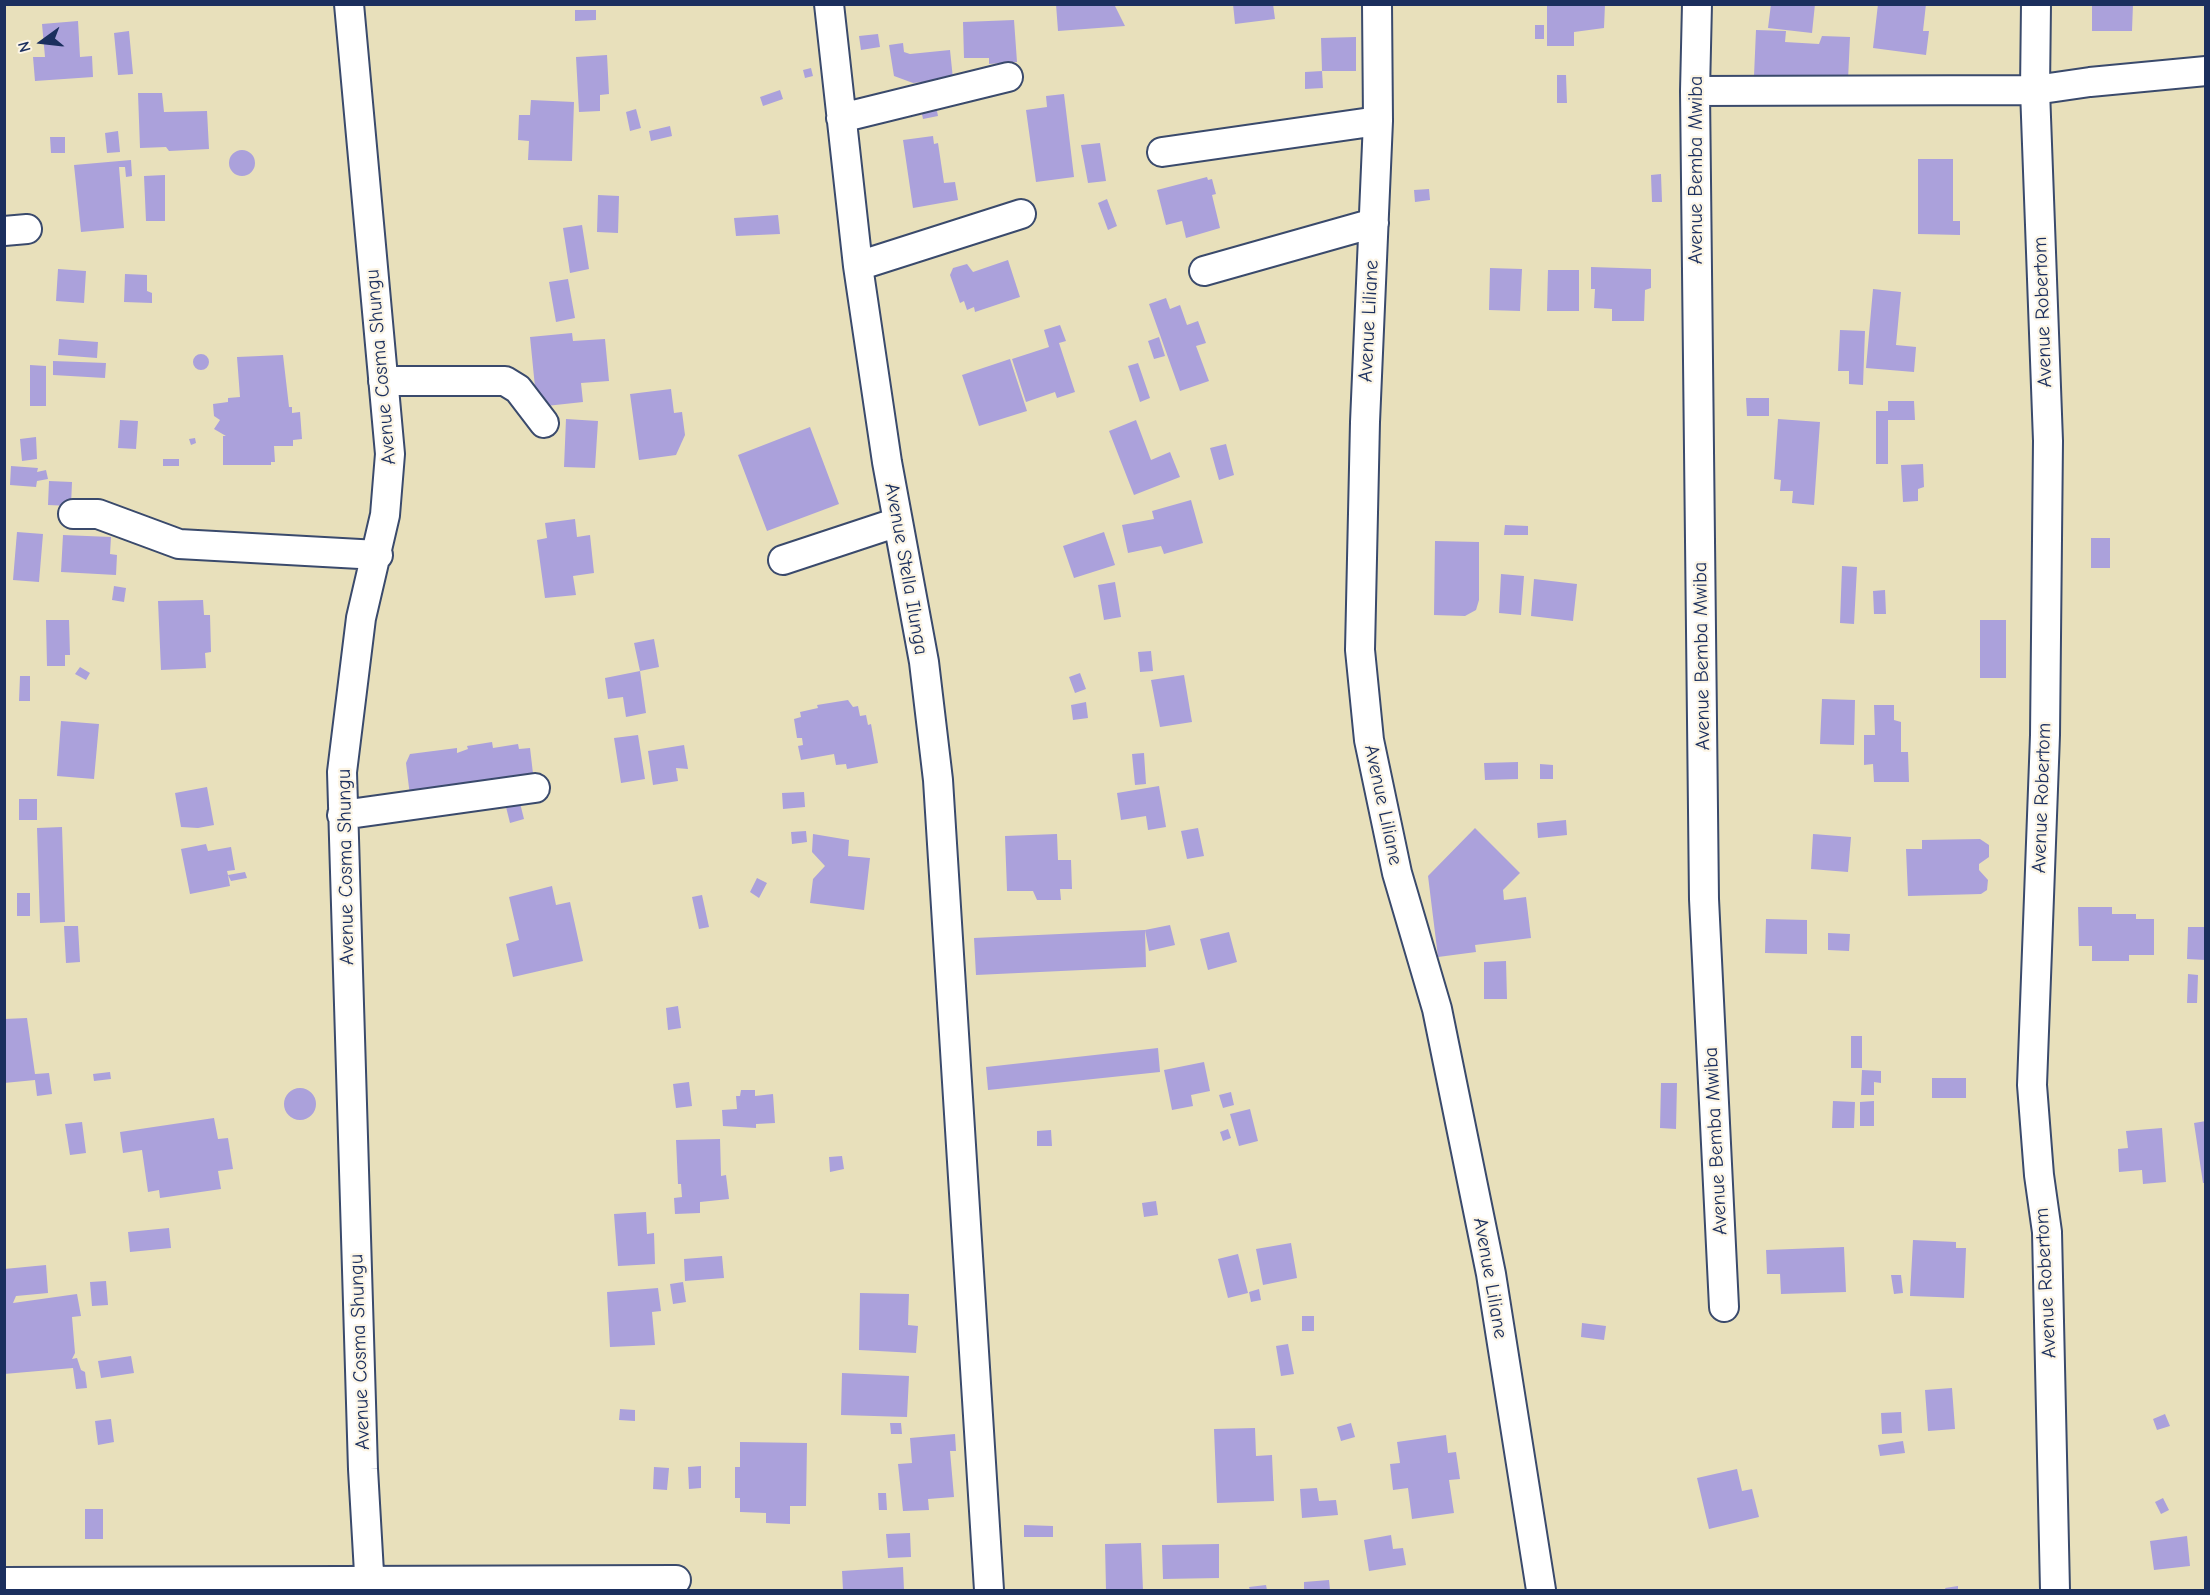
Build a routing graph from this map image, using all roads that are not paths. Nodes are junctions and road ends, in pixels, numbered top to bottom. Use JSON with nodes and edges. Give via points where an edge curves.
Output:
{"nodes":[{"id":1,"x":349,"y":4,"type":"edge"},
{"id":2,"x":829,"y":4,"type":"edge"},
{"id":3,"x":1377,"y":4,"type":"edge"},
{"id":4,"x":1697,"y":4,"type":"edge"},
{"id":5,"x":2036,"y":4,"type":"edge"},
{"id":6,"x":2205,"y":70,"type":"edge"},
{"id":7,"x":1008,"y":77,"type":"dead end"},
{"id":8,"x":2035,"y":90,"type":"junction"},
{"id":9,"x":1695,"y":91,"type":"junction"},
{"id":10,"x":841,"y":118,"type":"junction"},
{"id":11,"x":1378,"y":121,"type":"junction"},
{"id":12,"x":1162,"y":152,"type":"dead end"},
{"id":13,"x":1021,"y":214,"type":"dead end"},
{"id":14,"x":1374,"y":223,"type":"junction"},
{"id":15,"x":858,"y":266,"type":"junction"},
{"id":16,"x":1204,"y":271,"type":"dead end"},
{"id":17,"x":383,"y":381,"type":"junction"},
{"id":18,"x":544,"y":423,"type":"dead end"},
{"id":19,"x":73,"y":514,"type":"dead end"},
{"id":20,"x":898,"y":522,"type":"junction"},
{"id":21,"x":378,"y":555,"type":"junction"},
{"id":22,"x":783,"y":560,"type":"dead end"},
{"id":23,"x":535,"y":788,"type":"dead end"},
{"id":24,"x":342,"y":815,"type":"junction"},
{"id":25,"x":1724,"y":1307,"type":"dead end"},
{"id":26,"x":676,"y":1580,"type":"dead end"},
{"id":27,"x":4,"y":1582,"type":"edge"},
{"id":28,"x":71,"y":1586,"type":"edge"},
{"id":29,"x":370,"y":1586,"type":"edge"},
{"id":30,"x":989,"y":1590,"type":"edge"},
{"id":31,"x":1541,"y":1590,"type":"edge"},
{"id":32,"x":2055,"y":1590,"type":"edge"}],
"edges":[{"from":1,"to":17,"type":"street","name":"Avenue Cosma Shungu"},
{"from":2,"to":10,"type":"street","name":"Avenue Stella Ilunga"},
{"from":3,"to":11,"type":"street","name":"Avenue Liliane"},
{"from":4,"to":9,"type":"street","name":"Avenue Bemba Mwiba"},
{"from":5,"to":8,"type":"street","name":"Avenue Robertom"},
{"from":6,"to":8,"type":"street"},
{"from":7,"to":10,"type":"street"},
{"from":8,"to":9,"type":"street"},
{"from":8,"to":32,"type":"street","name":"Avenue Robertom","via":[[2048,441],[2045,735],[2032,1085],[2047,1232]]},
{"from":9,"to":25,"type":"street","name":"Avenue Bemba Mwiba","via":[[1704,899]]},
{"from":10,"to":15,"type":"street","name":"Avenue Stella Ilunga"},
{"from":11,"to":12,"type":"street"},
{"from":11,"to":14,"type":"street","name":"Avenue Liliane"},
{"from":13,"to":15,"type":"street"},
{"from":14,"to":16,"type":"street"},
{"from":14,"to":31,"type":"street","name":"Avenue Liliane","via":[[1360,650],[1369,740],[1397,873],[1437,1009],[1489,1263]]},
{"from":15,"to":20,"type":"street","name":"Avenue Stella Ilunga"},
{"from":17,"to":18,"type":"street","via":[[505,381],[518,389]]},
{"from":17,"to":21,"type":"street","name":"Avenue Cosma Shungu","via":[[390,454]]},
{"from":19,"to":21,"type":"street","via":[[98,514],[179,544]]},
{"from":20,"to":22,"type":"street"},
{"from":20,"to":30,"type":"street","name":"Avenue Stella Ilunga","via":[[924,662],[938,780]]},
{"from":21,"to":24,"type":"street","name":"Avenue Cosma Shungu","via":[[361,618],[342,772]]},
{"from":23,"to":24,"type":"street"},
{"from":24,"to":29,"type":"street","name":"Avenue Cosma Shungu"},
{"from":26,"to":29,"type":"street"},
{"from":27,"to":28,"type":"street"},
{"from":28,"to":29,"type":"street"}]}
